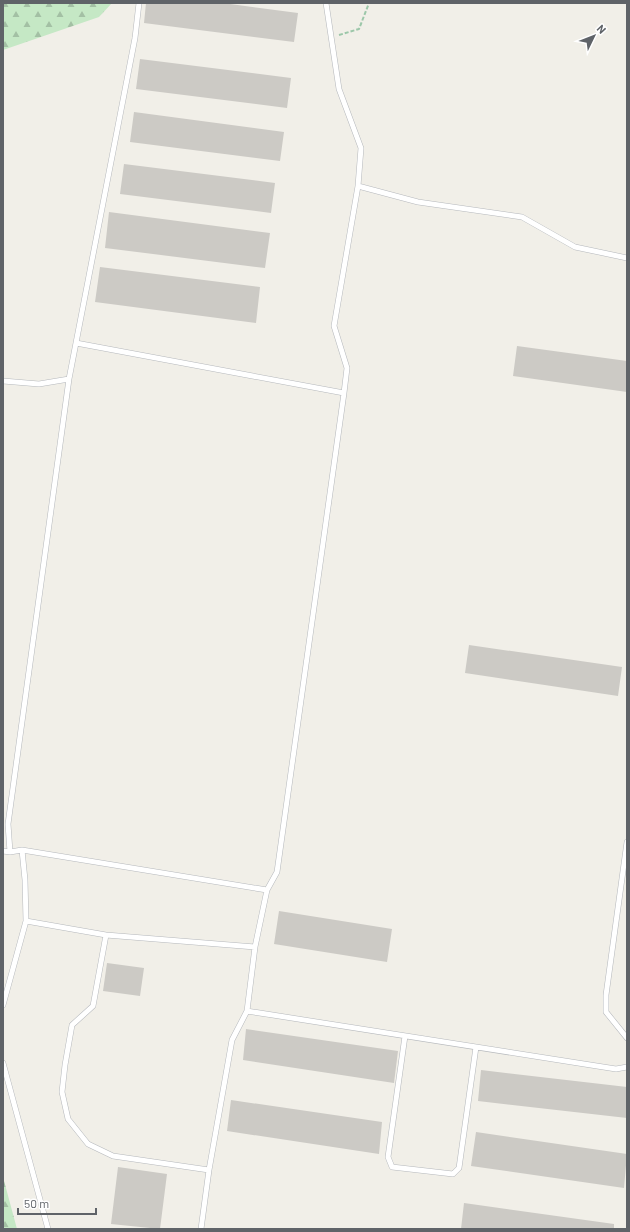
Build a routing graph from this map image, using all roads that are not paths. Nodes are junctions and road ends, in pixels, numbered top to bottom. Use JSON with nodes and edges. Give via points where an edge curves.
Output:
{"nodes":[{"id":1,"x":140,"y":3,"type":"edge"},
{"id":2,"x":326,"y":3,"type":"edge"},
{"id":3,"x":358,"y":186,"type":"junction"},
{"id":4,"x":627,"y":258,"type":"edge"},
{"id":5,"x":76,"y":343,"type":"junction"},
{"id":6,"x":69,"y":379,"type":"junction"},
{"id":7,"x":3,"y":381,"type":"edge"},
{"id":8,"x":344,"y":393,"type":"junction"},
{"id":9,"x":627,"y":842,"type":"edge"},
{"id":10,"x":22,"y":850,"type":"junction"},
{"id":11,"x":3,"y":851,"type":"edge"},
{"id":12,"x":10,"y":852,"type":"junction"},
{"id":13,"x":267,"y":890,"type":"junction"},
{"id":14,"x":26,"y":921,"type":"junction"},
{"id":15,"x":106,"y":935,"type":"junction"},
{"id":16,"x":255,"y":947,"type":"junction"},
{"id":17,"x":3,"y":1005,"type":"edge"},
{"id":18,"x":247,"y":1011,"type":"junction"},
{"id":19,"x":405,"y":1036,"type":"junction"},
{"id":20,"x":627,"y":1038,"type":"edge"},
{"id":21,"x":476,"y":1047,"type":"junction"},
{"id":22,"x":3,"y":1063,"type":"edge"},
{"id":23,"x":627,"y":1067,"type":"edge"},
{"id":24,"x":209,"y":1170,"type":"junction"},
{"id":25,"x":48,"y":1229,"type":"edge"},
{"id":26,"x":201,"y":1229,"type":"edge"}],
"edges":[{"from":1,"to":5,"type":"lane"},
{"from":2,"to":3,"type":"lane","via":[[339,89],[361,148]]},
{"from":3,"to":4,"type":"lane","via":[[418,202],[522,217],[575,246]]},
{"from":3,"to":8,"type":"lane","via":[[334,326],[347,368]]},
{"from":5,"to":6,"type":"lane"},
{"from":5,"to":8,"type":"lane"},
{"from":6,"to":7,"type":"lane","via":[[39,384]]},
{"from":6,"to":12,"type":"lane","via":[[8,824]]},
{"from":8,"to":13,"type":"lane","via":[[278,872]]},
{"from":9,"to":20,"type":"lane","via":[[606,995],[606,1012]]},
{"from":10,"to":12,"type":"lane"},
{"from":10,"to":13,"type":"lane"},
{"from":10,"to":14,"type":"lane"},
{"from":11,"to":12,"type":"lane"},
{"from":13,"to":16,"type":"lane"},
{"from":14,"to":15,"type":"lane"},
{"from":14,"to":17,"type":"lane"},
{"from":15,"to":16,"type":"lane"},
{"from":15,"to":24,"type":"lane","via":[[93,1006],[72,1025],[62,1092],[68,1119],[88,1144],[113,1156]]},
{"from":16,"to":18,"type":"lane"},
{"from":18,"to":19,"type":"lane"},
{"from":18,"to":24,"type":"lane","via":[[232,1040]]},
{"from":19,"to":21,"type":"lane"},
{"from":19,"to":21,"type":"lane","via":[[388,1157],[392,1167],[453,1174],[459,1168]]},
{"from":21,"to":23,"type":"lane","via":[[616,1069]]},
{"from":22,"to":25,"type":"lane"},
{"from":24,"to":26,"type":"lane"}]}
